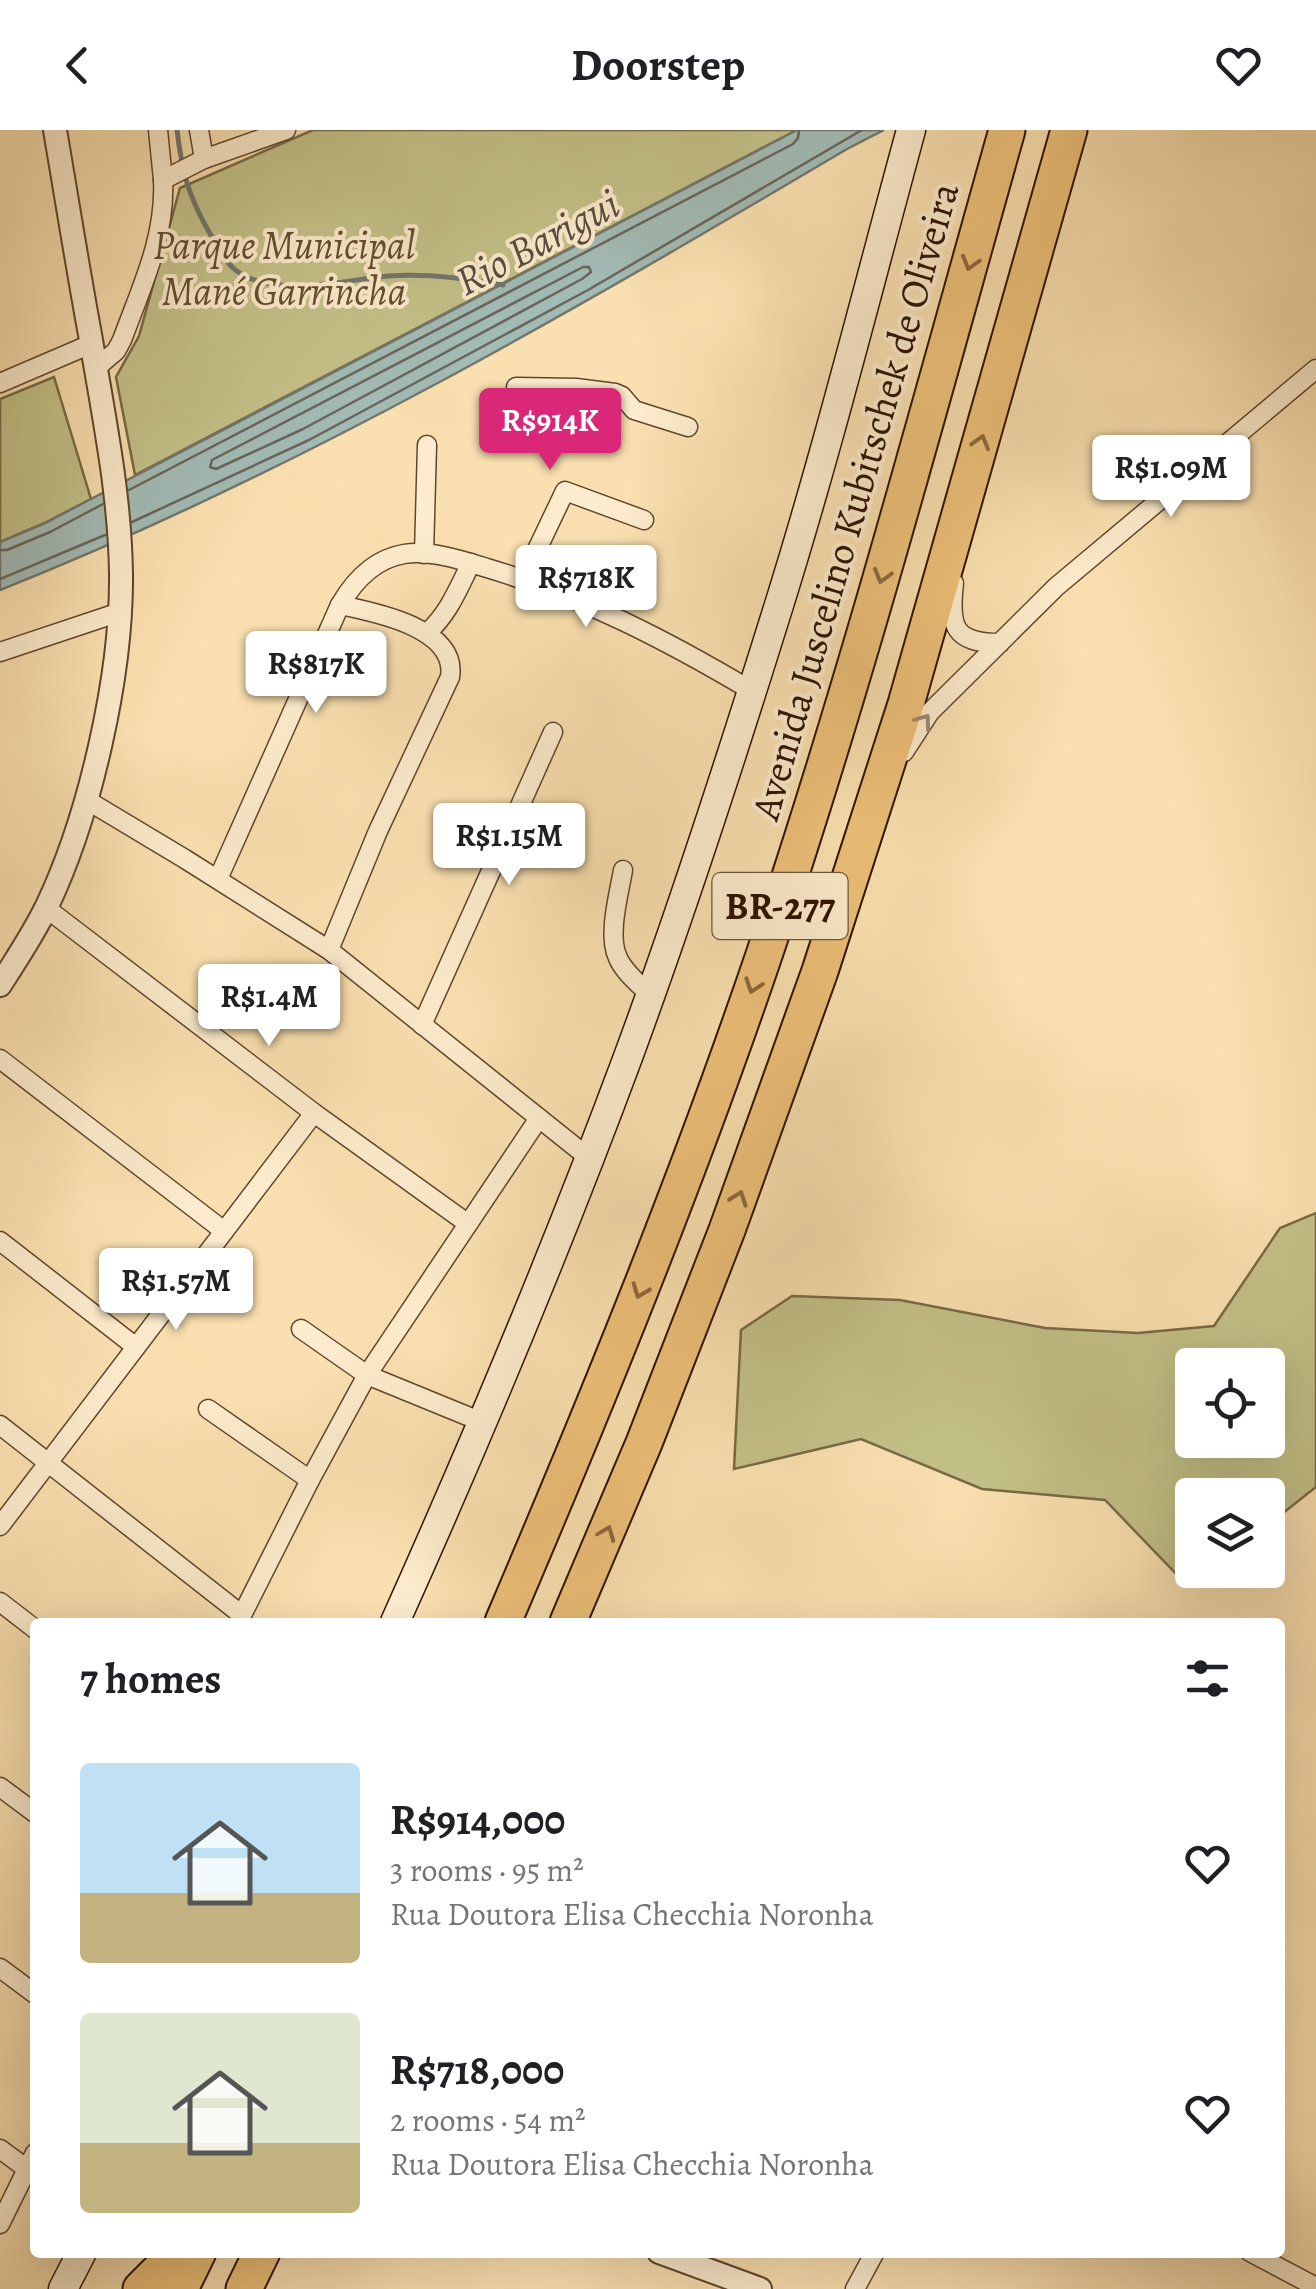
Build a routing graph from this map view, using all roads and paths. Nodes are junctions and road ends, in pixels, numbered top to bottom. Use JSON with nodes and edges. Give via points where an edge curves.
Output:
{"nodes":[{"id":1,"x":54,"y":130,"type":"edge"},
{"id":2,"x":158,"y":130,"type":"edge"},
{"id":3,"x":198,"y":130,"type":"edge"},
{"id":4,"x":286,"y":130,"type":"edge"},
{"id":5,"x":911,"y":130,"type":"edge"},
{"id":6,"x":1007,"y":130,"type":"edge"},
{"id":7,"x":1067,"y":138,"type":"edge"},
{"id":8,"x":183,"y":170,"type":"junction"},
{"id":9,"x":91,"y":344,"type":"junction"},
{"id":10,"x":96,"y":368,"type":"junction"},
{"id":11,"x":1316,"y":370,"type":"edge"},
{"id":12,"x":0,"y":383,"type":"edge"},
{"id":13,"x":516,"y":387,"type":"dead end"},
{"id":14,"x":688,"y":427,"type":"dead end"},
{"id":15,"x":427,"y":445,"type":"dead end"},
{"id":16,"x":967,"y":492,"type":"junction"},
{"id":17,"x":644,"y":520,"type":"dead end"},
{"id":18,"x":424,"y":554,"type":"junction"},
{"id":19,"x":470,"y":563,"type":"junction"},
{"id":20,"x":523,"y":578,"type":"junction"},
{"id":21,"x":340,"y":605,"type":"junction"},
{"id":22,"x":120,"y":612,"type":"junction"},
{"id":23,"x":427,"y":632,"type":"junction"},
{"id":24,"x":1000,"y":643,"type":"junction"},
{"id":25,"x":0,"y":652,"type":"edge"},
{"id":26,"x":752,"y":691,"type":"junction"},
{"id":27,"x":553,"y":732,"type":"dead end"},
{"id":28,"x":85,"y":799,"type":"junction"},
{"id":29,"x":874,"y":804,"type":"junction"},
{"id":30,"x":623,"y":870,"type":"dead end"},
{"id":31,"x":218,"y":879,"type":"junction"},
{"id":32,"x":46,"y":908,"type":"junction"},
{"id":33,"x":329,"y":950,"type":"junction"},
{"id":34,"x":0,"y":985,"type":"edge"},
{"id":35,"x":650,"y":995,"type":"junction"},
{"id":36,"x":422,"y":1025,"type":"junction"},
{"id":37,"x":0,"y":1060,"type":"edge"},
{"id":38,"x":314,"y":1112,"type":"junction"},
{"id":39,"x":539,"y":1118,"type":"junction"},
{"id":40,"x":589,"y":1158,"type":"junction"},
{"id":41,"x":467,"y":1223,"type":"junction"},
{"id":42,"x":224,"y":1231,"type":"junction"},
{"id":43,"x":0,"y":1242,"type":"edge"},
{"id":44,"x":300,"y":1330,"type":"dead end"},
{"id":45,"x":136,"y":1347,"type":"junction"},
{"id":46,"x":368,"y":1376,"type":"junction"},
{"id":47,"x":208,"y":1410,"type":"dead end"},
{"id":48,"x":482,"y":1422,"type":"junction"},
{"id":49,"x":0,"y":1425,"type":"edge"},
{"id":50,"x":48,"y":1462,"type":"junction"},
{"id":51,"x":310,"y":1480,"type":"junction"},
{"id":52,"x":0,"y":1526,"type":"edge"},
{"id":53,"x":0,"y":1602,"type":"edge"},
{"id":54,"x":396,"y":1618,"type":"edge"},
{"id":55,"x":506,"y":1618,"type":"edge"},
{"id":56,"x":570,"y":1618,"type":"edge"},
{"id":57,"x":30,"y":1625,"type":"edge"},
{"id":58,"x":0,"y":1787,"type":"edge"},
{"id":59,"x":30,"y":1810,"type":"edge"},
{"id":60,"x":0,"y":1968,"type":"edge"},
{"id":61,"x":30,"y":1990,"type":"edge"},
{"id":62,"x":0,"y":2149,"type":"edge"},
{"id":63,"x":30,"y":2161,"type":"edge"},
{"id":64,"x":30,"y":2163,"type":"edge"},
{"id":65,"x":0,"y":2224,"type":"edge"},
{"id":66,"x":79,"y":2258,"type":"edge"},
{"id":67,"x":172,"y":2258,"type":"edge"},
{"id":68,"x":195,"y":2258,"type":"edge"},
{"id":69,"x":675,"y":2258,"type":"edge"},
{"id":70,"x":872,"y":2258,"type":"edge"},
{"id":71,"x":1261,"y":2258,"type":"edge"},
{"id":72,"x":1316,"y":2287,"type":"edge"},
{"id":73,"x":63,"y":2289,"type":"edge"},
{"id":74,"x":141,"y":2289,"type":"edge"},
{"id":75,"x":180,"y":2289,"type":"edge"},
{"id":76,"x":760,"y":2289,"type":"edge"},
{"id":77,"x":855,"y":2289,"type":"edge"}],
"edges":[{"from":1,"to":9,"type":"street"},
{"from":2,"to":8,"type":"street"},
{"from":3,"to":8,"type":"street"},
{"from":4,"to":8,"type":"street"},
{"from":5,"to":26,"type":"main road"},
{"from":6,"to":55,"type":"highway","name":"Avenida Juscelino Kubitschek de Oliveira","number":"BR-277","one_way":true,"via":[[873,608],[763,957],[655,1253]]},
{"from":16,"to":7,"type":"highway","number":"BR-277","one_way":true},
{"from":8,"to":10,"type":"street","via":[[164,203],[129,322],[116,350]]},
{"from":9,"to":10,"type":"street"},
{"from":9,"to":12,"type":"street"},
{"from":10,"to":22,"type":"street","via":[[112,462]]},
{"from":11,"to":24,"type":"street","via":[[1090,557]]},
{"from":13,"to":14,"type":"street","via":[[615,393],[634,410]]},
{"from":15,"to":18,"type":"street"},
{"from":16,"to":24,"type":"street","via":[[953,616],[965,638]]},
{"from":16,"to":29,"type":"highway","number":"BR-277"},
{"from":17,"to":20,"type":"street","via":[[565,492]]},
{"from":18,"to":19,"type":"street"},
{"from":18,"to":21,"type":"street","via":[[404,554],[368,570]]},
{"from":19,"to":20,"type":"street"},
{"from":19,"to":23,"type":"street","via":[[451,606]]},
{"from":20,"to":26,"type":"street","via":[[662,639]]},
{"from":21,"to":23,"type":"street"},
{"from":21,"to":31,"type":"street"},
{"from":22,"to":25,"type":"street"},
{"from":22,"to":28,"type":"street","via":[[109,698]]},
{"from":23,"to":33,"type":"street","via":[[450,662],[450,677]]},
{"from":29,"to":24,"type":"street","one_way":true,"via":[[930,712]]},
{"from":26,"to":35,"type":"main road"},
{"from":27,"to":36,"type":"street"},
{"from":28,"to":31,"type":"street"},
{"from":28,"to":32,"type":"street"},
{"from":56,"to":29,"type":"highway","number":"BR-277","one_way":true,"via":[[727,1230]]},
{"from":30,"to":35,"type":"street","via":[[616,956]]},
{"from":31,"to":33,"type":"street"},
{"from":32,"to":34,"type":"street"},
{"from":32,"to":38,"type":"street"},
{"from":33,"to":36,"type":"street"},
{"from":35,"to":40,"type":"main road"},
{"from":36,"to":39,"type":"street"},
{"from":37,"to":42,"type":"street"},
{"from":38,"to":41,"type":"street"},
{"from":38,"to":42,"type":"street"},
{"from":39,"to":40,"type":"street"},
{"from":39,"to":41,"type":"street"},
{"from":40,"to":48,"type":"main road"},
{"from":41,"to":46,"type":"street"},
{"from":42,"to":45,"type":"street"},
{"from":43,"to":45,"type":"street"},
{"from":44,"to":46,"type":"street"},
{"from":45,"to":50,"type":"street"},
{"from":46,"to":48,"type":"street"},
{"from":46,"to":51,"type":"street"},
{"from":47,"to":51,"type":"street"},
{"from":48,"to":54,"type":"main road"},
{"from":49,"to":50,"type":"street"},
{"from":50,"to":51,"type":"street","via":[[242,1615]]},
{"from":50,"to":52,"type":"street"},
{"from":53,"to":57,"type":"street"},
{"from":58,"to":59,"type":"street"},
{"from":60,"to":61,"type":"street"},
{"from":62,"to":63,"type":"street"},
{"from":64,"to":65,"type":"street"},
{"from":66,"to":73,"type":"main road"},
{"from":67,"to":74,"type":"highway"},
{"from":68,"to":75,"type":"highway"},
{"from":69,"to":76,"type":"street"},
{"from":70,"to":77,"type":"street"},
{"from":71,"to":72,"type":"street"}]}
